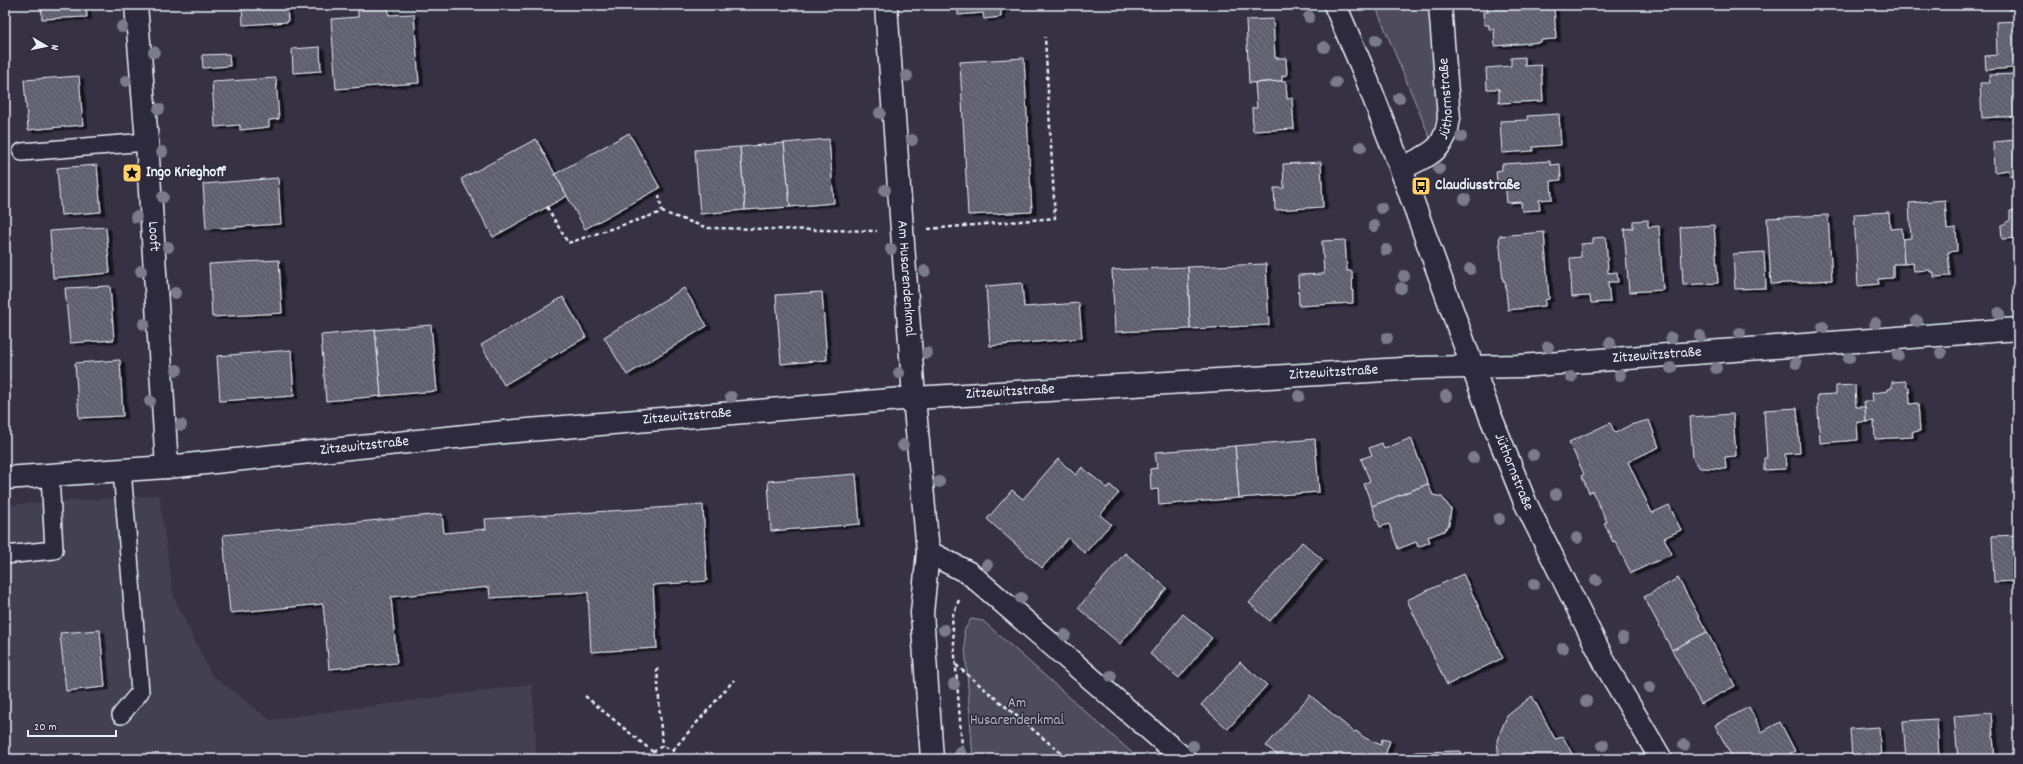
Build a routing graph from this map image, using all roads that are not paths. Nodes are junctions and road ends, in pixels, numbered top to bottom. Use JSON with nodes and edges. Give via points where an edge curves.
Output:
{"nodes":[{"id":1,"x":136,"y":5,"type":"edge"},
{"id":2,"x":886,"y":5,"type":"edge"},
{"id":3,"x":1335,"y":5,"type":"edge"},
{"id":4,"x":1440,"y":5,"type":"edge"},
{"id":5,"x":147,"y":142,"type":"junction"},
{"id":6,"x":22,"y":152,"type":"dead end"},
{"id":7,"x":1401,"y":169,"type":"junction"},
{"id":8,"x":2018,"y":329,"type":"edge"},
{"id":9,"x":1471,"y":366,"type":"junction"},
{"id":10,"x":914,"y":398,"type":"junction"},
{"id":11,"x":167,"y":467,"type":"junction"},
{"id":12,"x":122,"y":470,"type":"junction"},
{"id":13,"x":50,"y":475,"type":"junction"},
{"id":14,"x":5,"y":478,"type":"edge"},
{"id":15,"x":928,"y":552,"type":"junction"},
{"id":16,"x":5,"y":555,"type":"edge"},
{"id":17,"x":122,"y":715,"type":"dead end"},
{"id":18,"x":932,"y":759,"type":"edge"},
{"id":19,"x":1184,"y":759,"type":"edge"},
{"id":20,"x":1661,"y":759,"type":"edge"}],
"edges":[{"from":1,"to":5,"type":"street","name":"Looft"},
{"from":2,"to":10,"type":"street","name":"Am Husarendenkmal"},
{"from":3,"to":7,"type":"street","name":"Jüthornstraße"},
{"from":4,"to":7,"type":"street","name":"Jüthornstraße","via":[[1449,118],[1447,134],[1436,150]]},
{"from":5,"to":6,"type":"lane"},
{"from":5,"to":11,"type":"street","name":"Looft"},
{"from":7,"to":9,"type":"street","name":"Jüthornstraße"},
{"from":8,"to":9,"type":"street","name":"Zitzewitzstraße","via":[[1520,366]]},
{"from":9,"to":10,"type":"street","name":"Zitzewitzstraße"},
{"from":9,"to":20,"type":"street","name":"Jüthornstraße","via":[[1525,502],[1608,669]]},
{"from":10,"to":11,"type":"street","name":"Zitzewitzstraße","via":[[504,432]]},
{"from":10,"to":15,"type":"street","name":"Am Husarendenkmal"},
{"from":11,"to":12,"type":"street","name":"Zitzewitzstraße"},
{"from":12,"to":13,"type":"street","name":"Zitzewitzstraße"},
{"from":12,"to":17,"type":"lane","via":[[140,692]]},
{"from":13,"to":14,"type":"street","name":"Zitzewitzstraße"},
{"from":13,"to":16,"type":"lane","via":[[54,550]]},
{"from":15,"to":18,"type":"street","name":"Am Husarendenkmal","via":[[922,613]]},
{"from":15,"to":19,"type":"street","via":[[968,573]]}]}
